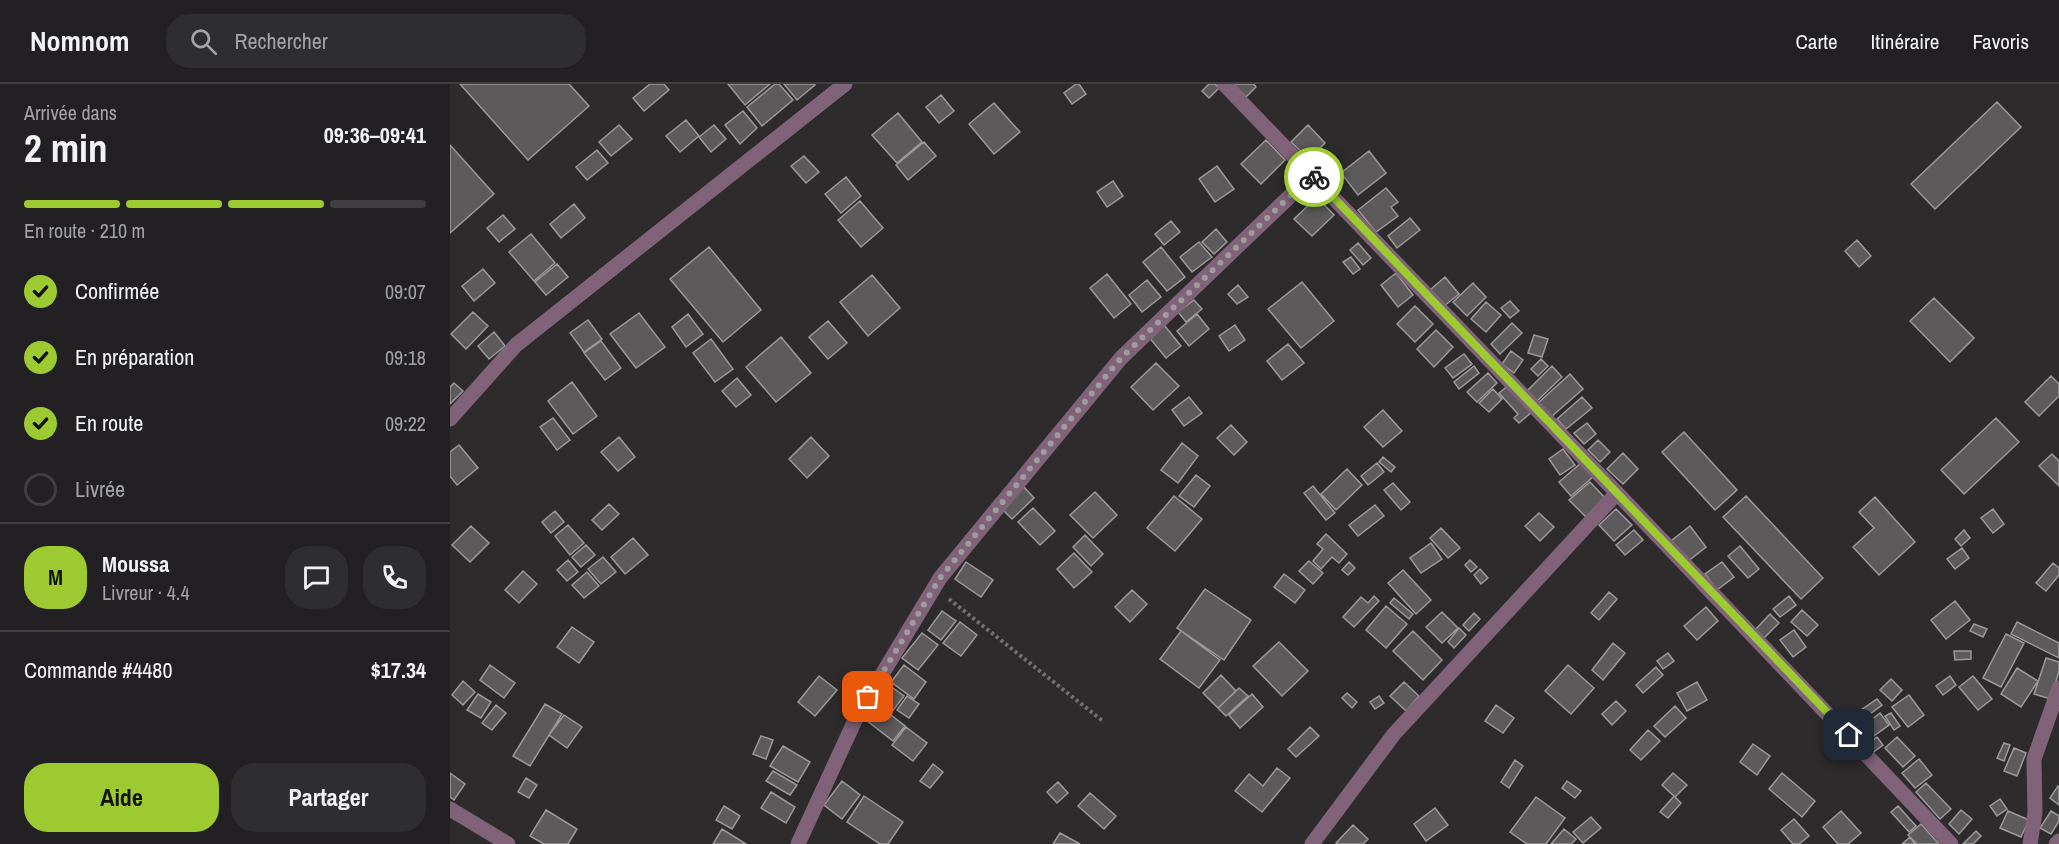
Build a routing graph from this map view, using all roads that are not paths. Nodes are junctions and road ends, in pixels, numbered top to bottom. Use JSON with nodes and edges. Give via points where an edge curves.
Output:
{"nodes":[{"id":1,"x":845,"y":84,"type":"edge"},
{"id":2,"x":1224,"y":84,"type":"edge"},
{"id":3,"x":1312,"y":175,"type":"junction"},
{"id":4,"x":450,"y":418,"type":"edge"},
{"id":5,"x":1617,"y":492,"type":"junction"},
{"id":6,"x":2059,"y":688,"type":"edge"},
{"id":7,"x":450,"y":809,"type":"edge"},
{"id":8,"x":508,"y":844,"type":"edge"},
{"id":9,"x":798,"y":844,"type":"edge"},
{"id":10,"x":1312,"y":844,"type":"edge"},
{"id":11,"x":1951,"y":844,"type":"edge"},
{"id":12,"x":2030,"y":844,"type":"edge"}],
"edges":[{"from":1,"to":4,"type":"street","via":[[516,345]]},
{"from":2,"to":3,"type":"street"},
{"from":3,"to":5,"type":"street"},
{"from":3,"to":9,"type":"street","via":[[1121,358],[940,578],[857,716]]},
{"from":5,"to":10,"type":"street","via":[[1394,734]]},
{"from":5,"to":11,"type":"street"},
{"from":6,"to":12,"type":"street","via":[[2034,759],[2035,813]]},
{"from":7,"to":8,"type":"street"}]}
